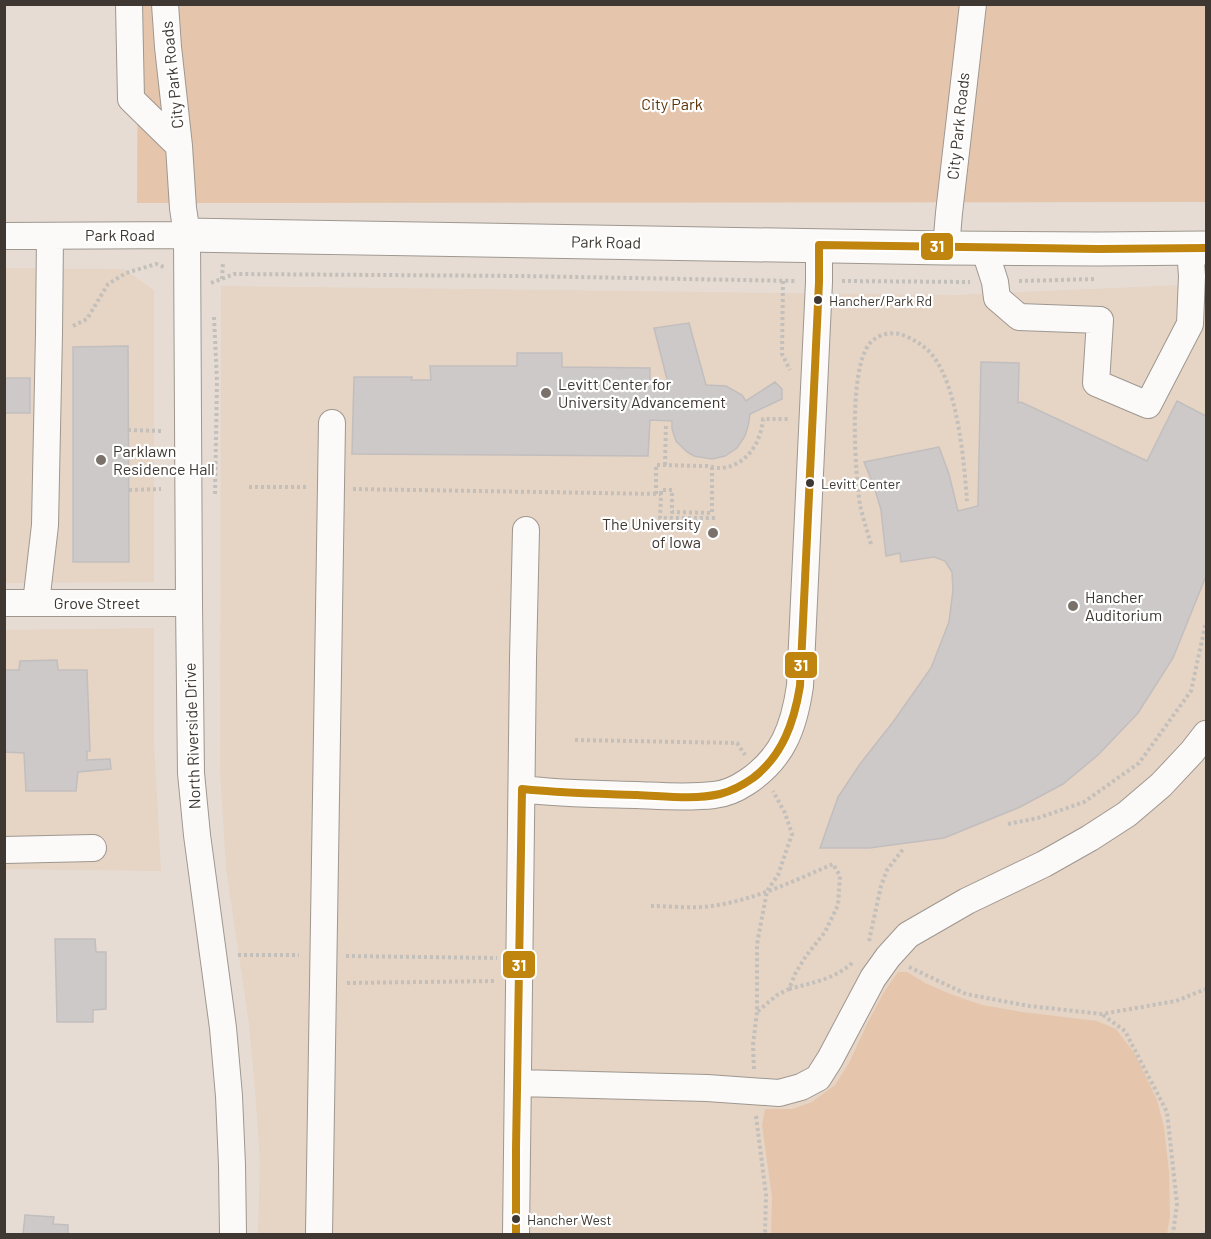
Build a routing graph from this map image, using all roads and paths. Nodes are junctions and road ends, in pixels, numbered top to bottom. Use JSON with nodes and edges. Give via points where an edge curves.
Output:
{"nodes":[{"id":1,"x":129,"y":4,"type":"edge"},
{"id":2,"x":165,"y":4,"type":"edge"},
{"id":3,"x":972,"y":4,"type":"edge"},
{"id":4,"x":179,"y":146,"type":"junction"},
{"id":5,"x":187,"y":235,"type":"junction"},
{"id":6,"x":4,"y":236,"type":"edge"},
{"id":7,"x":50,"y":236,"type":"junction"},
{"id":8,"x":819,"y":246,"type":"junction"},
{"id":9,"x":946,"y":248,"type":"junction"},
{"id":10,"x":984,"y":248,"type":"junction"},
{"id":11,"x":1198,"y":248,"type":"edge"},
{"id":12,"x":187,"y":275,"type":"junction"},
{"id":13,"x":1104,"y":279,"type":"dead end"},
{"id":14,"x":819,"y":282,"type":"junction"},
{"id":15,"x":995,"y":282,"type":"junction"},
{"id":16,"x":214,"y":316,"type":"dead end"},
{"id":17,"x":49,"y":333,"type":"junction"},
{"id":18,"x":790,"y":419,"type":"dead end"},
{"id":19,"x":332,"y":423,"type":"dead end"},
{"id":20,"x":666,"y":423,"type":"dead end"},
{"id":21,"x":128,"y":430,"type":"dead end"},
{"id":22,"x":161,"y":431,"type":"dead end"},
{"id":23,"x":665,"y":465,"type":"junction"},
{"id":24,"x":712,"y":467,"type":"junction"},
{"id":25,"x":249,"y":487,"type":"dead end"},
{"id":26,"x":332,"y":488,"type":"junction"},
{"id":27,"x":161,"y":489,"type":"dead end"},
{"id":28,"x":129,"y":490,"type":"dead end"},
{"id":29,"x":658,"y":494,"type":"junction"},
{"id":30,"x":215,"y":498,"type":"dead end"},
{"id":31,"x":966,"y":501,"type":"dead end"},
{"id":32,"x":715,"y":518,"type":"dead end"},
{"id":33,"x":526,"y":530,"type":"dead end"},
{"id":34,"x":871,"y":544,"type":"dead end"},
{"id":35,"x":4,"y":603,"type":"edge"},
{"id":36,"x":36,"y":603,"type":"junction"},
{"id":37,"x":189,"y":603,"type":"junction"},
{"id":38,"x":1206,"y":622,"type":"edge"},
{"id":39,"x":1206,"y":734,"type":"edge"},
{"id":40,"x":576,"y":740,"type":"dead end"},
{"id":41,"x":746,"y":757,"type":"dead end"},
{"id":42,"x":522,"y":789,"type":"junction"},
{"id":43,"x":1008,"y":824,"type":"dead end"},
{"id":44,"x":93,"y":848,"type":"dead end"},
{"id":45,"x":904,"y":848,"type":"dead end"},
{"id":46,"x":4,"y":850,"type":"edge"},
{"id":47,"x":651,"y":906,"type":"dead end"},
{"id":48,"x":877,"y":953,"type":"junction"},
{"id":49,"x":234,"y":955,"type":"dead end"},
{"id":50,"x":334,"y":960,"type":"junction"},
{"id":51,"x":520,"y":969,"type":"junction"},
{"id":52,"x":343,"y":983,"type":"dead end"},
{"id":53,"x":789,"y":989,"type":"junction"},
{"id":54,"x":1206,"y":989,"type":"edge"},
{"id":55,"x":757,"y":1012,"type":"dead end"},
{"id":56,"x":1102,"y":1014,"type":"junction"},
{"id":57,"x":518,"y":1083,"type":"junction"},
{"id":58,"x":233,"y":1234,"type":"edge"},
{"id":59,"x":320,"y":1234,"type":"edge"},
{"id":60,"x":516,"y":1234,"type":"edge"},
{"id":61,"x":1173,"y":1234,"type":"edge"}],
"edges":[{"from":1,"to":4,"type":"street","via":[[131,99]]},
{"from":2,"to":4,"type":"street","name":"City Park Roads"},
{"from":3,"to":9,"type":"street","name":"City Park Roads"},
{"from":4,"to":5,"type":"street","name":"City Park Roads"},
{"from":5,"to":7,"type":"street","name":"Park Road"},
{"from":5,"to":8,"type":"main road","name":"Park Road"},
{"from":5,"to":12,"type":"street","name":"North Riverside Drive"},
{"from":6,"to":7,"type":"street","name":"Park Road"},
{"from":7,"to":17,"type":"street"},
{"from":8,"to":9,"type":"main road","name":"Park Road"},
{"from":8,"to":14,"type":"street"},
{"from":9,"to":10,"type":"main road","name":"Park Road"},
{"from":10,"to":11,"type":"main road","name":"Park Road"},
{"from":10,"to":15,"type":"street"},
{"from":11,"to":15,"type":"street","via":[[1192,276],[1190,324],[1148,405],[1096,383],[1101,320],[1019,317],[997,298]]},
{"from":12,"to":14,"type":"path","via":[[213,283],[234,274]]},
{"from":12,"to":17,"type":"path","via":[[156,264],[126,273],[108,284],[87,319],[66,330]]},
{"from":12,"to":37,"type":"street","name":"North Riverside Drive"},
{"from":13,"to":15,"type":"path"},
{"from":14,"to":15,"type":"path"},
{"from":14,"to":42,"type":"street","via":[[800,686],[797,709],[778,754],[740,787],[716,795],[549,793]]},
{"from":16,"to":30,"type":"path"},
{"from":17,"to":36,"type":"street","via":[[45,525]]},
{"from":18,"to":24,"type":"path","via":[[763,419],[758,442],[749,454],[734,464]]},
{"from":19,"to":26,"type":"street"},
{"from":20,"to":23,"type":"path"},
{"from":21,"to":22,"type":"path"},
{"from":23,"to":24,"type":"path"},
{"from":23,"to":29,"type":"path","via":[[656,465]]},
{"from":24,"to":29,"type":"path","via":[[712,513],[672,512],[672,490],[661,490]]},
{"from":25,"to":26,"type":"path"},
{"from":26,"to":29,"type":"path"},
{"from":26,"to":50,"type":"street"},
{"from":27,"to":28,"type":"path"},
{"from":29,"to":32,"type":"path","via":[[660,518]]},
{"from":31,"to":34,"type":"path","via":[[964,462],[947,382],[933,356],[915,340],[897,333],[882,335],[870,343],[861,361],[856,394],[855,467]]},
{"from":33,"to":42,"type":"street"},
{"from":35,"to":36,"type":"street","name":"Grove Street"},
{"from":36,"to":37,"type":"street","name":"Grove Street"},
{"from":37,"to":58,"type":"street","name":"North Riverside Drive","via":[[191,773],[226,1062]]},
{"from":38,"to":43,"type":"path","via":[[1191,691],[1139,763],[1084,802]]},
{"from":39,"to":48,"type":"street","via":[[1161,785],[1127,814],[1044,864],[967,901]]},
{"from":40,"to":41,"type":"path","via":[[737,743]]},
{"from":42,"to":51,"type":"street"},
{"from":44,"to":46,"type":"street"},
{"from":45,"to":48,"type":"path","via":[[887,870],[881,886]]},
{"from":47,"to":53,"type":"path","via":[[710,906],[747,899],[833,864],[840,876],[838,905]]},
{"from":48,"to":53,"type":"path","via":[[822,981]]},
{"from":48,"to":56,"type":"path","via":[[966,994]]},
{"from":48,"to":57,"type":"street","via":[[863,996],[830,1059],[818,1078],[801,1088],[779,1093]]},
{"from":49,"to":50,"type":"path"},
{"from":50,"to":51,"type":"path","via":[[343,956]]},
{"from":50,"to":59,"type":"street"},
{"from":51,"to":52,"type":"path"},
{"from":51,"to":57,"type":"street"},
{"from":53,"to":55,"type":"path"},
{"from":54,"to":56,"type":"path","via":[[1176,1001]]},
{"from":56,"to":61,"type":"path","via":[[1125,1031],[1167,1112],[1177,1204]]},
{"from":57,"to":60,"type":"street"}]}
